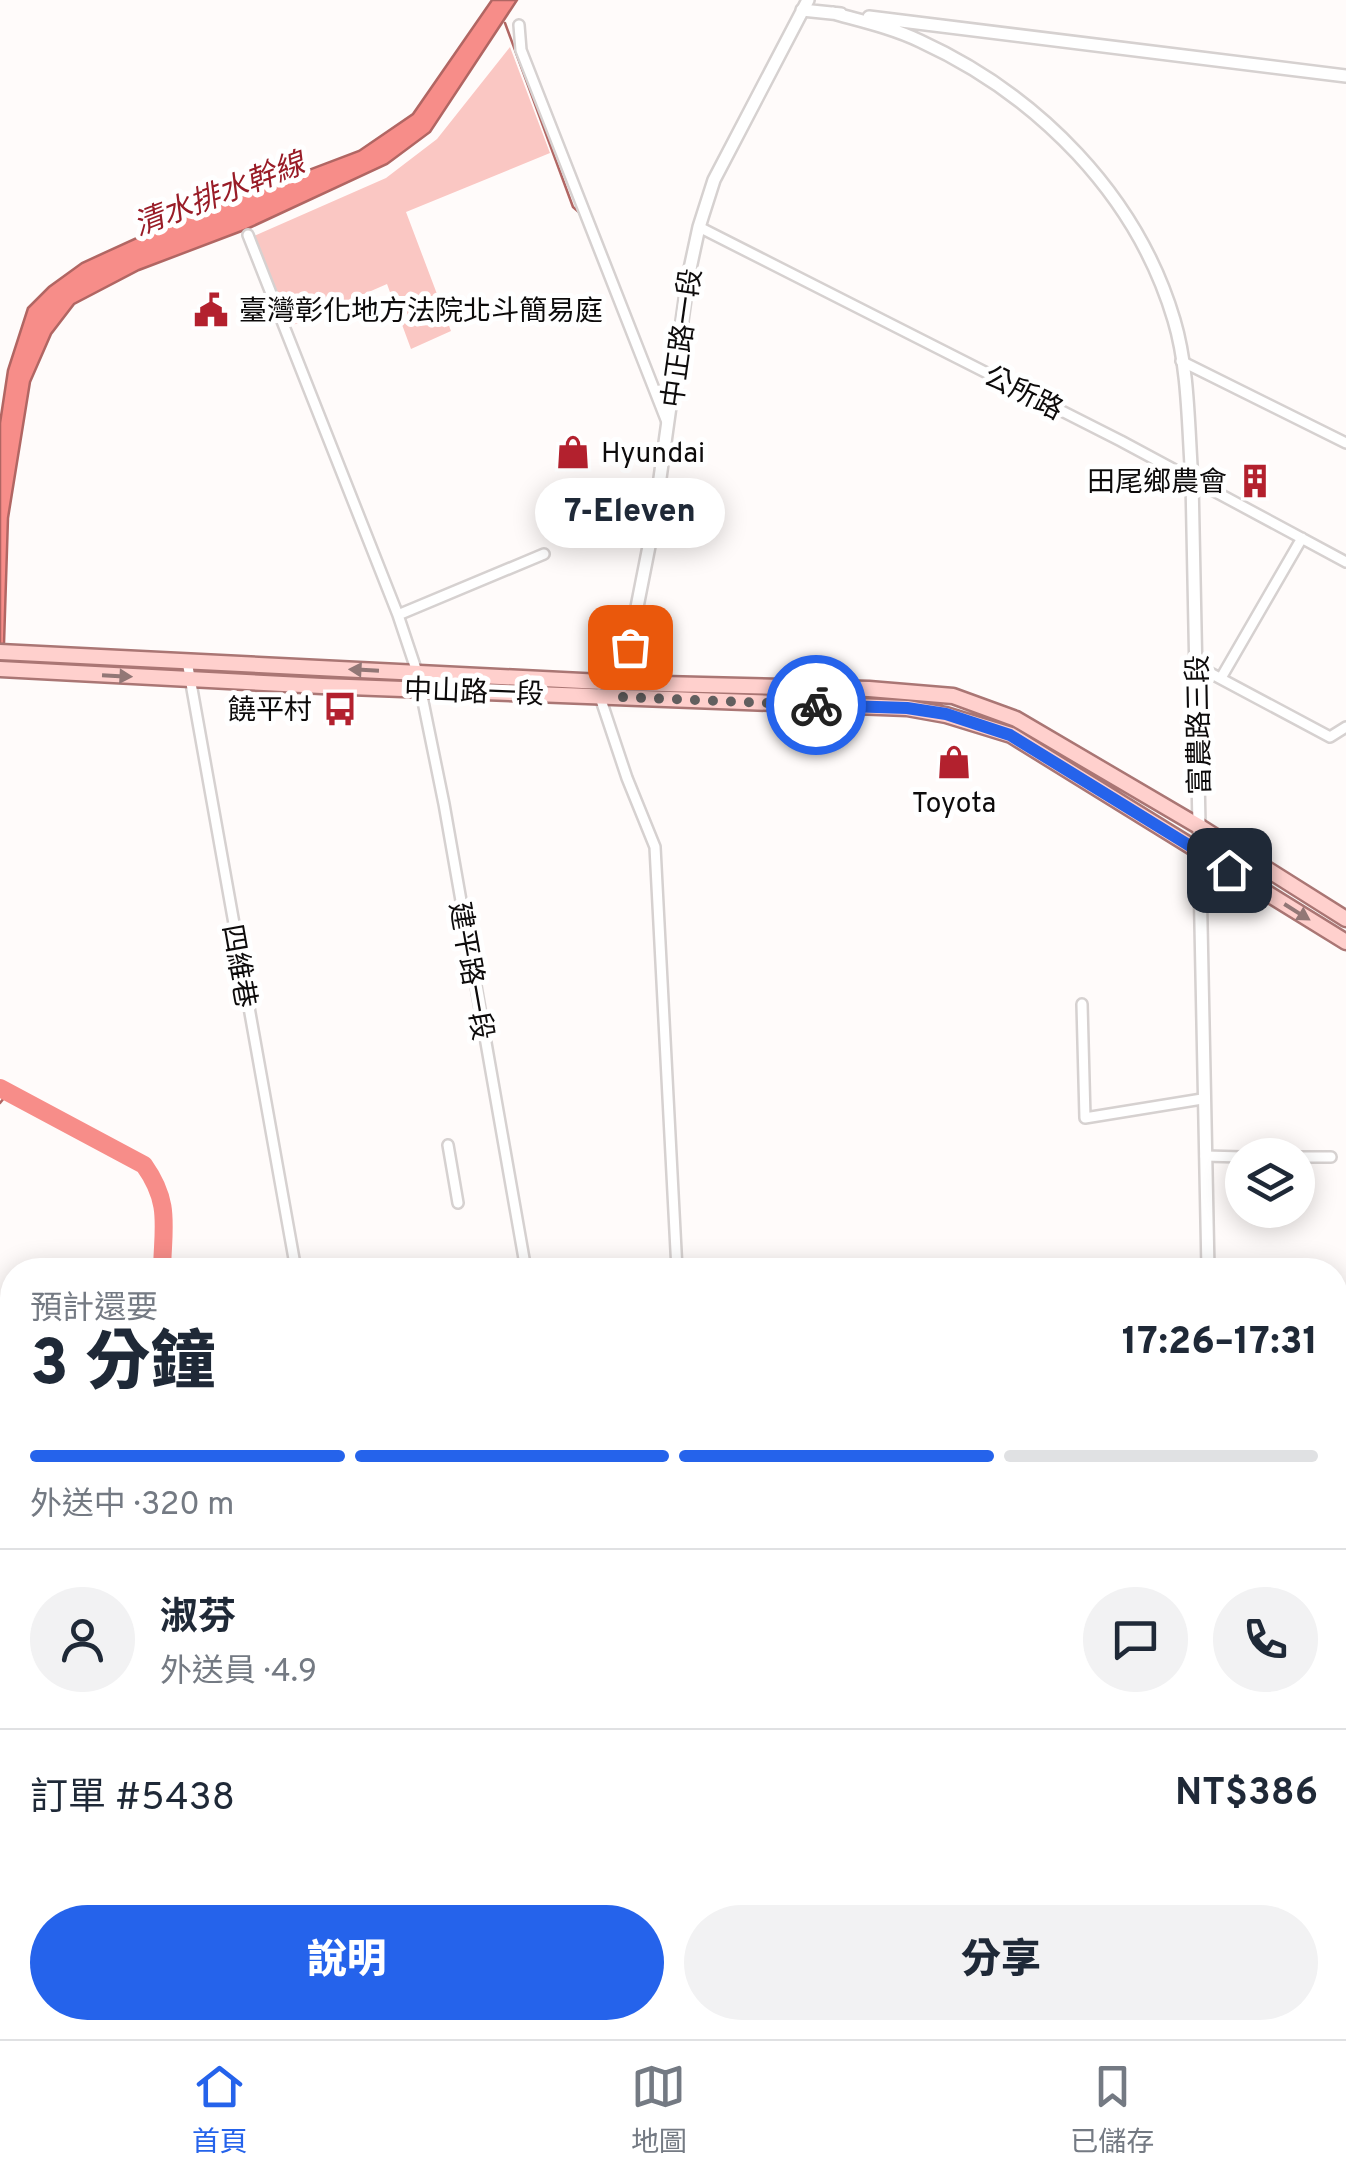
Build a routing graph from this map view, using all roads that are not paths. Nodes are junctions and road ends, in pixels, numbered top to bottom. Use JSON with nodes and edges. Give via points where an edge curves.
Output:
{"nodes":[{"id":1,"x":805,"y":5,"type":"edge"},
{"id":2,"x":833,"y":13,"type":"junction"},
{"id":3,"x":922,"y":23,"type":"junction"},
{"id":4,"x":519,"y":24,"type":"dead end"},
{"id":5,"x":918,"y":40,"type":"junction"},
{"id":6,"x":1346,"y":76,"type":"edge"},
{"id":7,"x":699,"y":227,"type":"junction"},
{"id":8,"x":248,"y":235,"type":"dead end"},
{"id":9,"x":1181,"y":361,"type":"junction"},
{"id":10,"x":668,"y":424,"type":"junction"},
{"id":11,"x":1346,"y":443,"type":"edge"},
{"id":12,"x":1192,"y":480,"type":"junction"},
{"id":13,"x":1302,"y":538,"type":"junction"},
{"id":14,"x":544,"y":554,"type":"dead end"},
{"id":15,"x":1346,"y":562,"type":"edge"},
{"id":16,"x":398,"y":615,"type":"junction"},
{"id":17,"x":0,"y":652,"type":"edge"},
{"id":18,"x":187,"y":661,"type":"junction"},
{"id":19,"x":1197,"y":666,"type":"junction"},
{"id":20,"x":0,"y":669,"type":"edge"},
{"id":21,"x":1221,"y":678,"type":"junction"},
{"id":22,"x":188,"y":680,"type":"junction"},
{"id":23,"x":418,"y":680,"type":"junction"},
{"id":24,"x":598,"y":688,"type":"junction"},
{"id":25,"x":621,"y":690,"type":"junction"},
{"id":26,"x":1346,"y":727,"type":"edge"},
{"id":27,"x":1200,"y":827,"type":"junction"},
{"id":28,"x":1200,"y":852,"type":"junction"},
{"id":29,"x":1346,"y":919,"type":"edge"},
{"id":30,"x":1346,"y":942,"type":"edge"},
{"id":31,"x":1082,"y":1004,"type":"dead end"},
{"id":32,"x":1202,"y":1098,"type":"junction"},
{"id":33,"x":448,"y":1145,"type":"dead end"},
{"id":34,"x":1205,"y":1156,"type":"junction"},
{"id":35,"x":1225,"y":1156,"type":"edge"},
{"id":36,"x":1315,"y":1157,"type":"edge"},
{"id":37,"x":1331,"y":1157,"type":"dead end"},
{"id":38,"x":458,"y":1203,"type":"dead end"},
{"id":39,"x":294,"y":1258,"type":"edge"},
{"id":40,"x":524,"y":1258,"type":"edge"},
{"id":41,"x":677,"y":1258,"type":"edge"},
{"id":42,"x":1208,"y":1258,"type":"edge"}],
"edges":[{"from":1,"to":2,"type":"street"},
{"from":1,"to":7,"type":"street","name":"中正路一段","via":[[714,180]]},
{"from":2,"to":3,"type":"street"},
{"from":2,"to":5,"type":"street","name":"富農路三段"},
{"from":3,"to":5,"type":"street"},
{"from":3,"to":6,"type":"street"},
{"from":4,"to":10,"type":"street","via":[[521,50]]},
{"from":5,"to":9,"type":"street","name":"富農路三段","via":[[1030,108],[1082,157],[1128,216],[1158,273]]},
{"from":7,"to":10,"type":"street","name":"中正路一段"},
{"from":7,"to":12,"type":"street","name":"公所路"},
{"from":8,"to":16,"type":"street","name":"建平路一段"},
{"from":9,"to":11,"type":"street"},
{"from":9,"to":12,"type":"street","name":"富農路三段"},
{"from":10,"to":25,"type":"street","name":"中正路一段"},
{"from":12,"to":13,"type":"street","name":"公所路"},
{"from":12,"to":19,"type":"street","name":"富農路三段"},
{"from":13,"to":15,"type":"street","name":"公所路"},
{"from":13,"to":21,"type":"street"},
{"from":14,"to":16,"type":"street"},
{"from":16,"to":23,"type":"street","name":"建平路一段"},
{"from":17,"to":18,"type":"main road","name":"中山路一段"},
{"from":18,"to":22,"type":"street","name":"四維巷"},
{"from":23,"to":18,"type":"main road","name":"中山路一段","one_way":true},
{"from":19,"to":21,"type":"street"},
{"from":19,"to":27,"type":"street","name":"富農路三段"},
{"from":20,"to":22,"type":"main road","name":"中山路一段","one_way":true},
{"from":21,"to":26,"type":"street","via":[[1330,738]]},
{"from":22,"to":23,"type":"main road","name":"中山路一段"},
{"from":22,"to":39,"type":"street","name":"四維巷"},
{"from":23,"to":24,"type":"main road","name":"中山路一段"},
{"from":23,"to":40,"type":"street","name":"建平路一段"},
{"from":24,"to":25,"type":"main road","name":"中山路一段"},
{"from":24,"to":41,"type":"street","via":[[655,847]]},
{"from":25,"to":27,"type":"main road","name":"中山路一段","via":[[869,688],[952,696],[1016,719]]},
{"from":25,"to":28,"type":"main road","name":"中山路一段","via":[[946,714],[1010,735]]},
{"from":27,"to":28,"type":"street","name":"富農路三段"},
{"from":27,"to":29,"type":"main road","name":"中山路一段"},
{"from":28,"to":30,"type":"main road","name":"中山路一段","one_way":true},
{"from":28,"to":32,"type":"street","name":"富農路三段"},
{"from":31,"to":32,"type":"street","via":[[1084,1118]]},
{"from":32,"to":34,"type":"street","name":"富農路三段"},
{"from":33,"to":38,"type":"street"},
{"from":34,"to":35,"type":"street"},
{"from":34,"to":42,"type":"street","name":"富農路三段"},
{"from":36,"to":37,"type":"street"}]}
